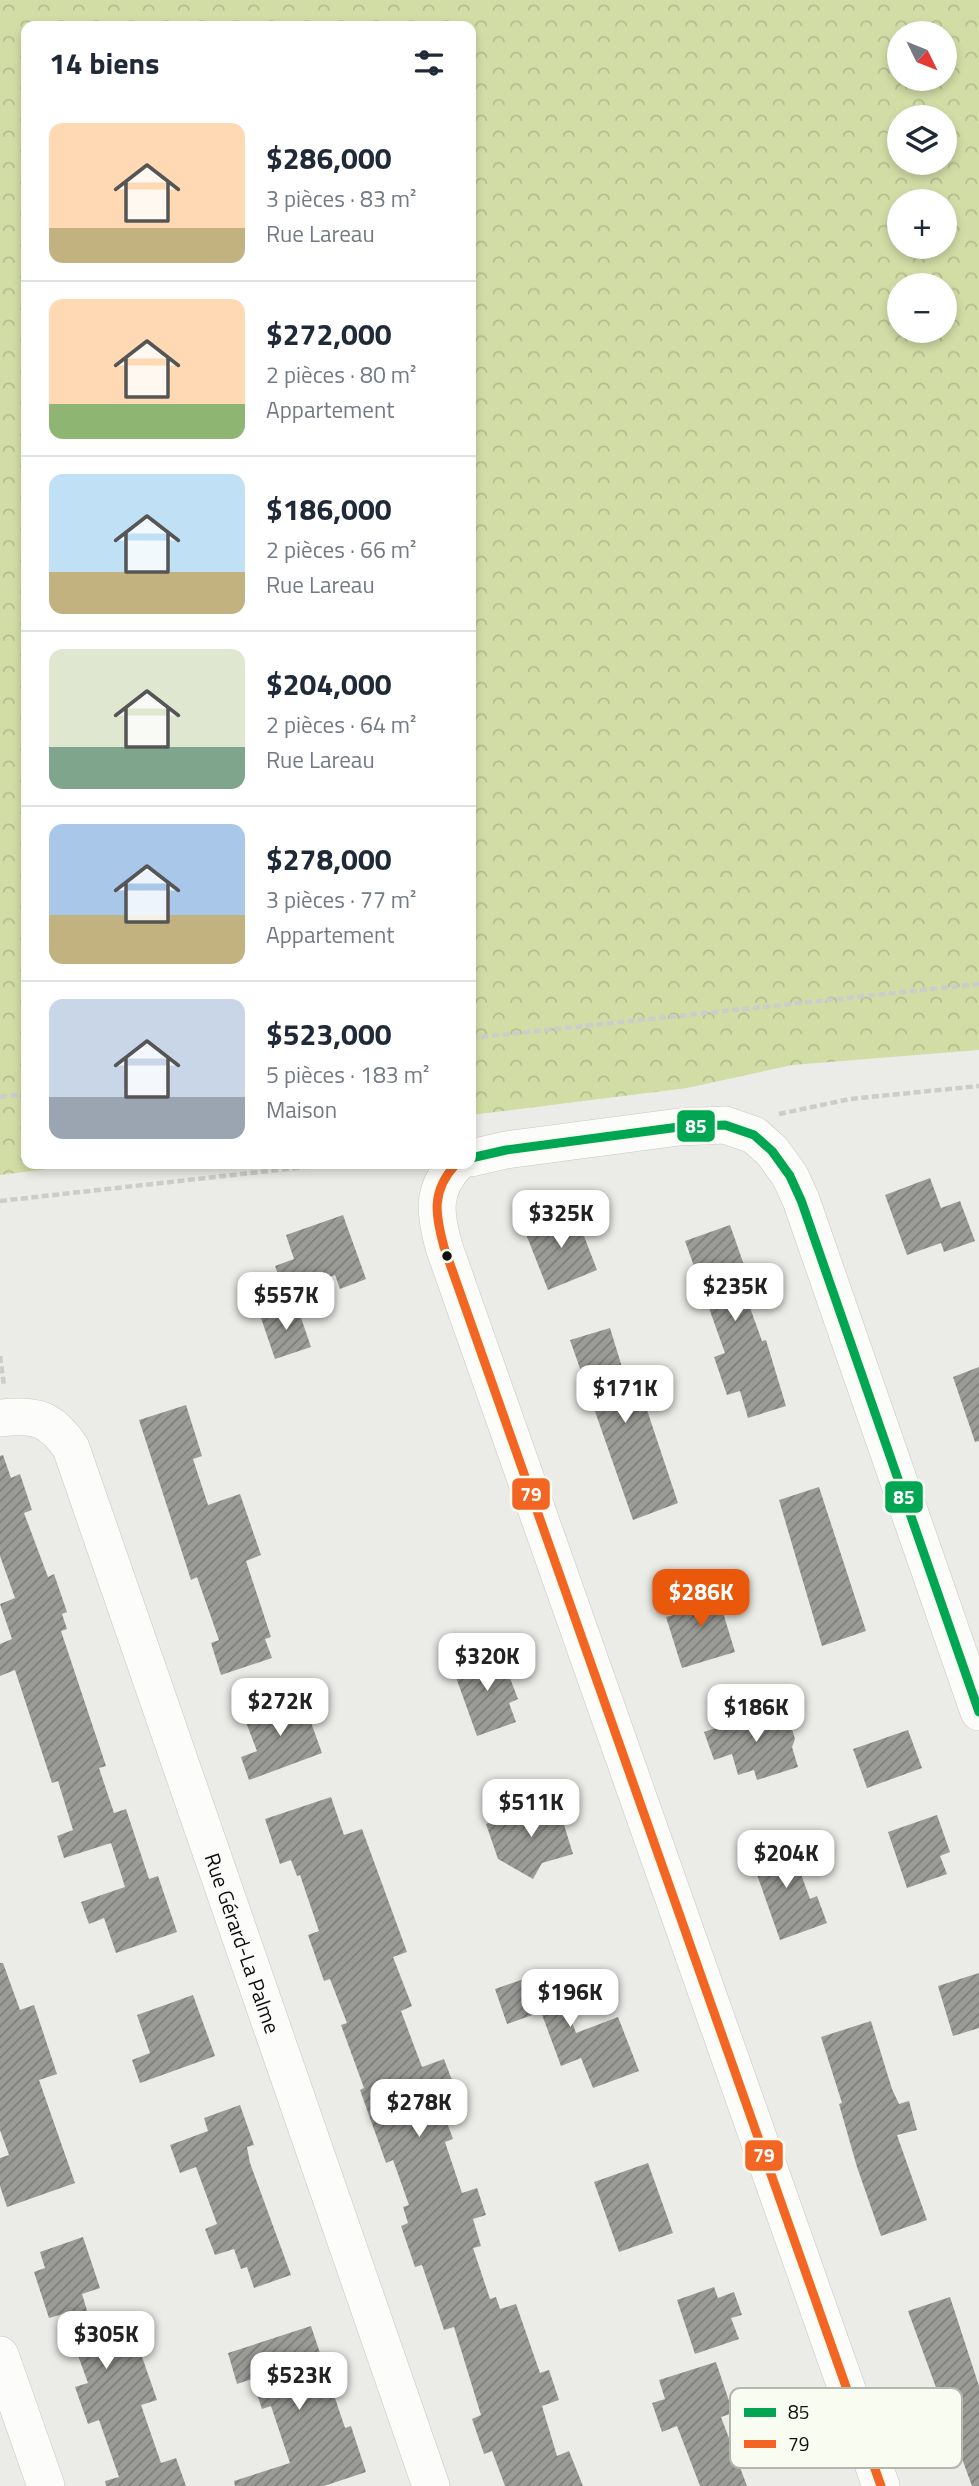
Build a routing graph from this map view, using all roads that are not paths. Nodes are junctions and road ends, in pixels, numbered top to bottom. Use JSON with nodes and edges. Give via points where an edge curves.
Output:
{"nodes":[{"id":1,"x":476,"y":1157,"type":"edge"},
{"id":2,"x":451,"y":1169,"type":"edge"},
{"id":3,"x":17,"y":1417,"type":"edge"},
{"id":4,"x":979,"y":1713,"type":"edge"},
{"id":5,"x":0,"y":2355,"type":"edge"},
{"id":6,"x":846,"y":2388,"type":"edge"},
{"id":7,"x":875,"y":2468,"type":"edge"},
{"id":8,"x":46,"y":2486,"type":"edge"},
{"id":9,"x":431,"y":2486,"type":"edge"},
{"id":10,"x":881,"y":2486,"type":"edge"}],
"edges":[{"from":1,"to":4,"type":"street","via":[[679,1127],[725,1125],[754,1135],[782,1163],[801,1200]]},
{"from":2,"to":6,"type":"street","via":[[435,1199],[444,1247]]},
{"from":3,"to":9,"type":"street","name":"Rue Gérard-La Palme","via":[[57,1427],[71,1448]]},
{"from":5,"to":8,"type":"street"},
{"from":7,"to":10,"type":"street"}]}
